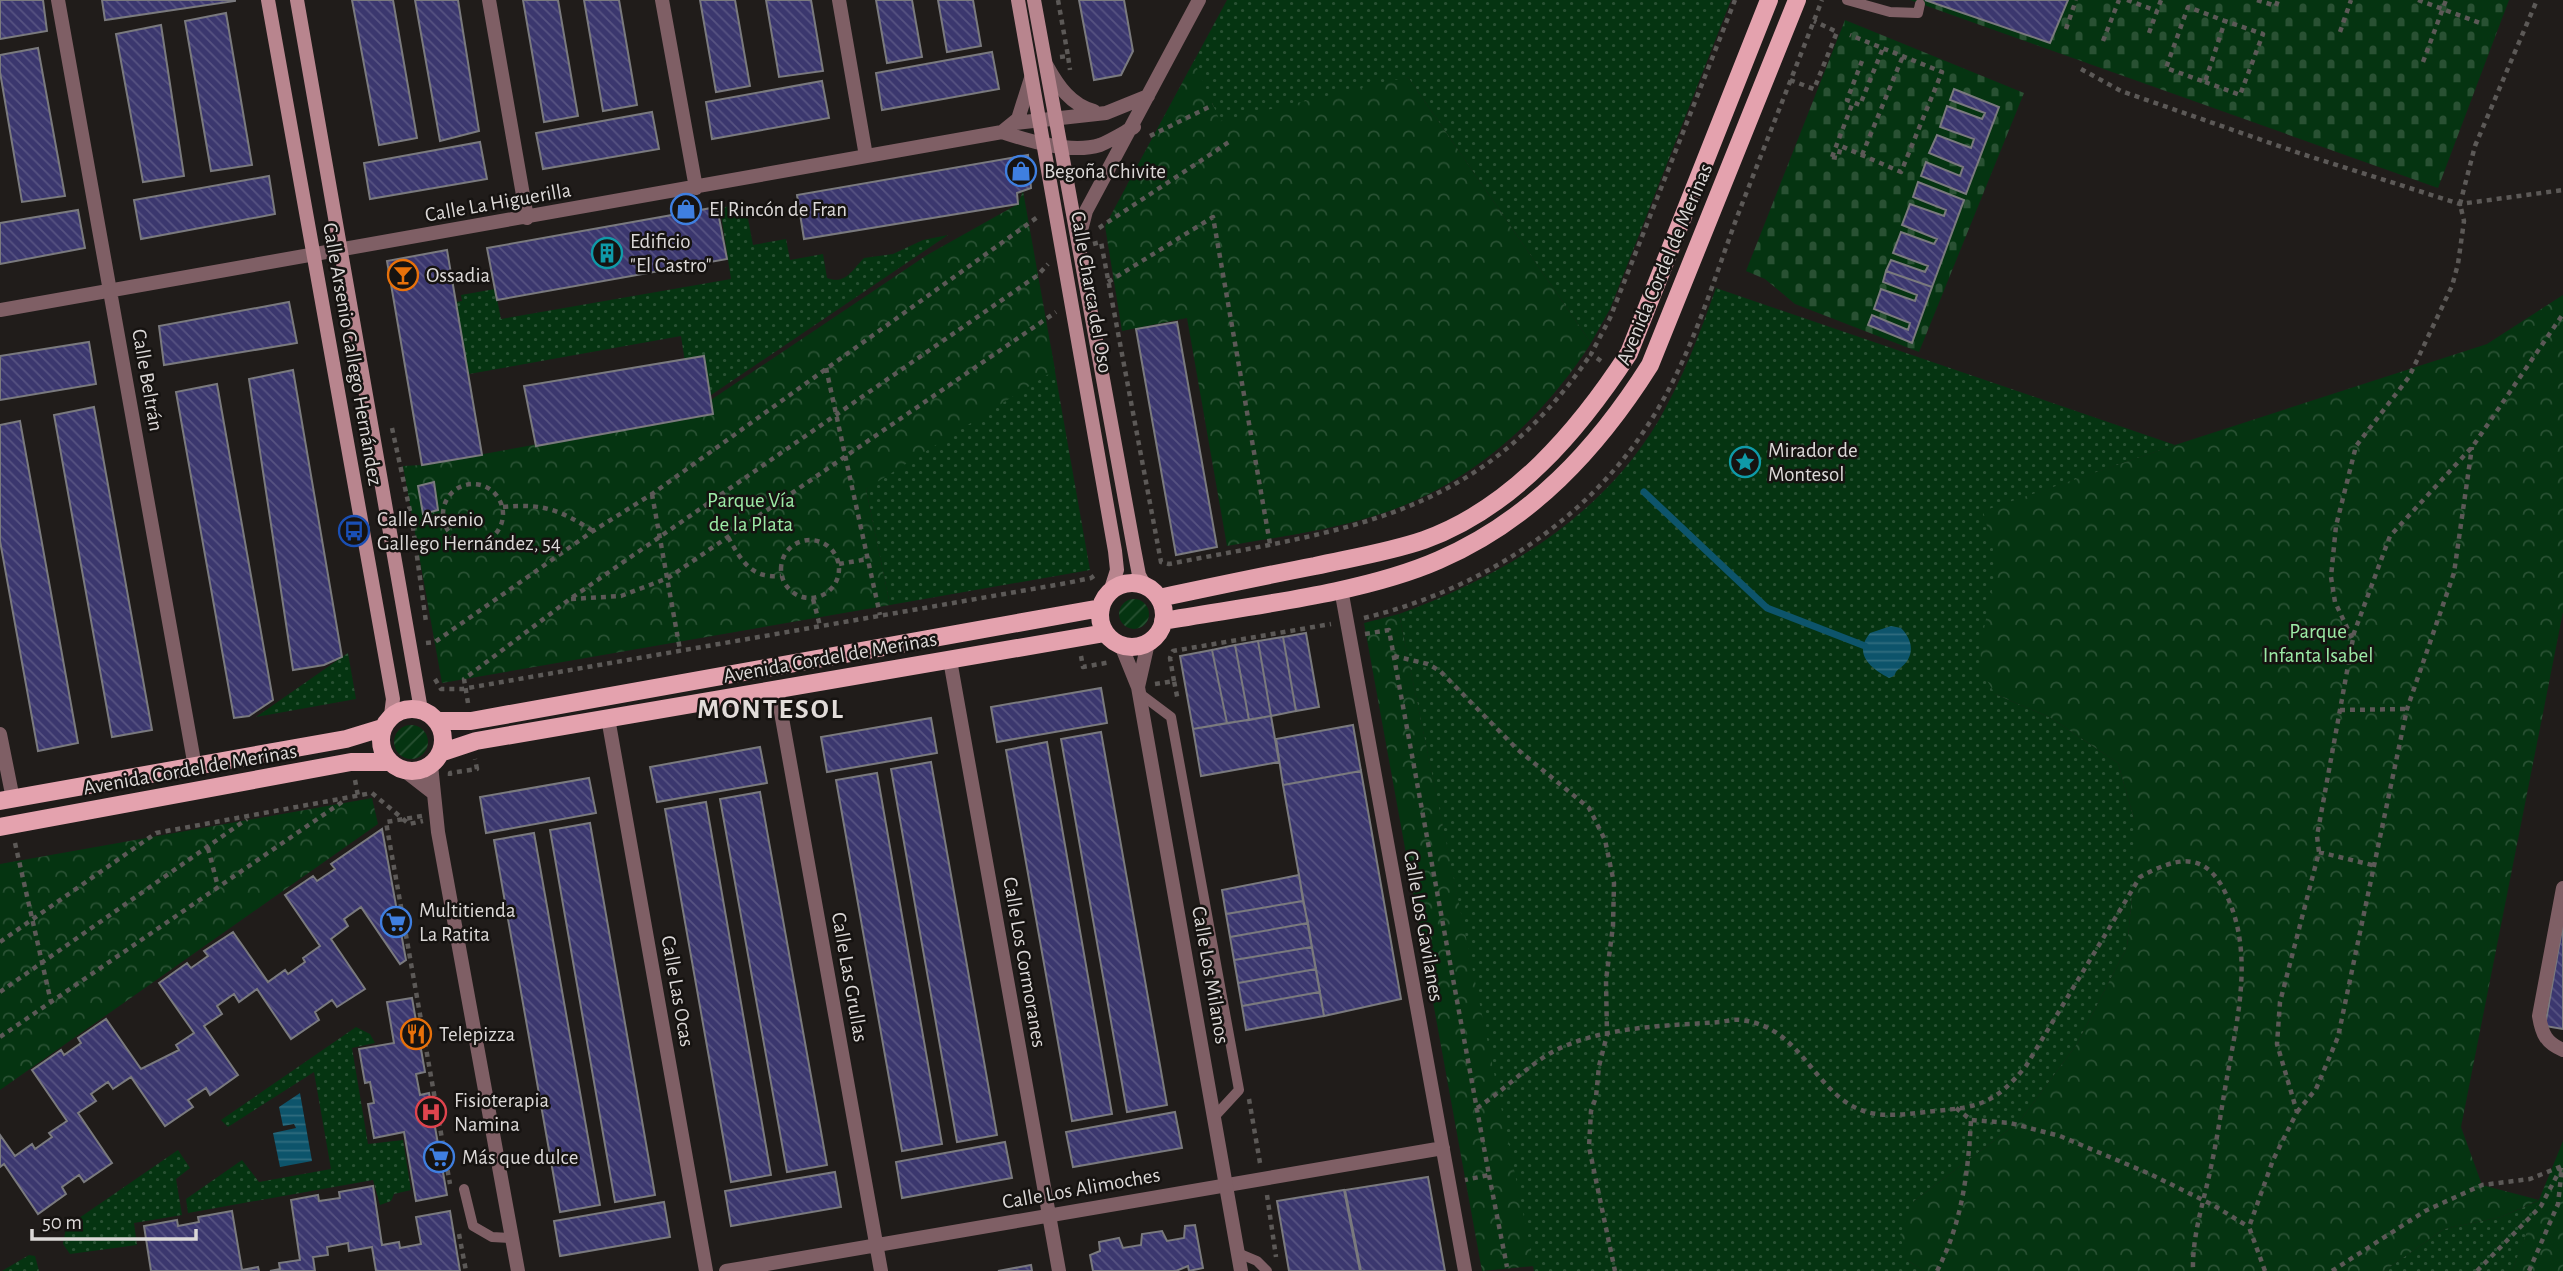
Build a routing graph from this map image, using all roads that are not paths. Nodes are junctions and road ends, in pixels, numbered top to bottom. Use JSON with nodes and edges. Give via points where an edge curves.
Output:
{"nodes":[{"id":1,"x":58,"y":0,"type":"edge"},
{"id":2,"x":268,"y":0,"type":"edge"},
{"id":3,"x":296,"y":0,"type":"edge"},
{"id":4,"x":489,"y":0,"type":"edge"},
{"id":5,"x":662,"y":0,"type":"edge"},
{"id":6,"x":839,"y":0,"type":"edge"},
{"id":7,"x":1018,"y":0,"type":"edge"},
{"id":8,"x":1034,"y":0,"type":"edge"},
{"id":9,"x":1199,"y":0,"type":"edge"},
{"id":10,"x":1769,"y":0,"type":"edge"},
{"id":11,"x":1797,"y":0,"type":"edge"},
{"id":12,"x":1847,"y":0,"type":"edge"},
{"id":13,"x":1920,"y":4,"type":"dead end"},
{"id":14,"x":1045,"y":60,"type":"junction"},
{"id":15,"x":1031,"y":73,"type":"junction"},
{"id":16,"x":1148,"y":96,"type":"junction"},
{"id":17,"x":1105,"y":113,"type":"junction"},
{"id":18,"x":1056,"y":117,"type":"junction"},
{"id":19,"x":1040,"y":119,"type":"junction"},
{"id":20,"x":1015,"y":123,"type":"junction"},
{"id":21,"x":1134,"y":127,"type":"junction"},
{"id":22,"x":1002,"y":132,"type":"junction"},
{"id":23,"x":1025,"y":139,"type":"junction"},
{"id":24,"x":1044,"y":142,"type":"junction"},
{"id":25,"x":1060,"y":145,"type":"junction"},
{"id":26,"x":866,"y":156,"type":"junction"},
{"id":27,"x":1049,"y":173,"type":"junction"},
{"id":28,"x":696,"y":188,"type":"junction"},
{"id":29,"x":527,"y":218,"type":"junction"},
{"id":30,"x":1078,"y":247,"type":"junction"},
{"id":31,"x":340,"y":250,"type":"junction"},
{"id":32,"x":314,"y":255,"type":"junction"},
{"id":33,"x":111,"y":290,"type":"junction"},
{"id":34,"x":0,"y":310,"type":"edge"},
{"id":35,"x":1341,"y":589,"type":"junction"},
{"id":36,"x":1110,"y":592,"type":"junction"},
{"id":37,"x":1152,"y":592,"type":"junction"},
{"id":38,"x":1101,"y":608,"type":"junction"},
{"id":39,"x":1163,"y":621,"type":"junction"},
{"id":40,"x":1105,"y":633,"type":"junction"},
{"id":41,"x":1148,"y":643,"type":"junction"},
{"id":42,"x":1121,"y":645,"type":"junction"},
{"id":43,"x":950,"y":660,"type":"junction"},
{"id":44,"x":777,"y":690,"type":"junction"},
{"id":45,"x":1138,"y":690,"type":"junction"},
{"id":46,"x":421,"y":710,"type":"junction"},
{"id":47,"x":608,"y":718,"type":"junction"},
{"id":48,"x":437,"y":721,"type":"junction"},
{"id":49,"x":387,"y":722,"type":"junction"},
{"id":50,"x":0,"y":734,"type":"edge"},
{"id":51,"x":436,"y":760,"type":"junction"},
{"id":52,"x":388,"y":762,"type":"junction"},
{"id":53,"x":195,"y":767,"type":"junction"},
{"id":54,"x":405,"y":771,"type":"junction"},
{"id":55,"x":432,"y":792,"type":"junction"},
{"id":56,"x":6,"y":800,"type":"edge"},
{"id":57,"x":6,"y":826,"type":"edge"},
{"id":58,"x":2563,"y":888,"type":"edge"},
{"id":59,"x":2563,"y":1050,"type":"edge"},
{"id":60,"x":1215,"y":1116,"type":"junction"},
{"id":61,"x":1443,"y":1147,"type":"junction"},
{"id":62,"x":1227,"y":1185,"type":"junction"},
{"id":63,"x":464,"y":1189,"type":"dead end"},
{"id":64,"x":1049,"y":1215,"type":"junction"},
{"id":65,"x":511,"y":1238,"type":"junction"},
{"id":66,"x":877,"y":1245,"type":"junction"},
{"id":67,"x":1238,"y":1253,"type":"junction"},
{"id":68,"x":517,"y":1271,"type":"edge"},
{"id":69,"x":706,"y":1271,"type":"edge"},
{"id":70,"x":726,"y":1271,"type":"edge"},
{"id":71,"x":881,"y":1271,"type":"edge"},
{"id":72,"x":1059,"y":1271,"type":"edge"},
{"id":73,"x":1241,"y":1271,"type":"edge"},
{"id":74,"x":1267,"y":1271,"type":"edge"},
{"id":75,"x":1465,"y":1271,"type":"edge"}],
"edges":[{"from":1,"to":33,"type":"street","name":"Calle Beltrán"},
{"from":2,"to":32,"type":"main road","name":"Calle Arsenio Gallego Hernández"},
{"from":3,"to":31,"type":"main road","name":"Calle Arsenio Gallego Hernández"},
{"from":4,"to":29,"type":"street"},
{"from":5,"to":28,"type":"street"},
{"from":6,"to":26,"type":"street"},
{"from":7,"to":15,"type":"main road","name":"Calle Charca del Oso"},
{"from":8,"to":14,"type":"main road","name":"Calle Charca del Oso"},
{"from":9,"to":16,"type":"street"},
{"from":10,"to":37,"type":"main road","name":"Avenida Cordel de Merinas","via":[[1629,353],[1598,400],[1554,451],[1477,514],[1425,540],[1381,552]]},
{"from":11,"to":35,"type":"main road","name":"Avenida Cordel de Merinas","via":[[1650,365],[1619,415],[1573,468],[1491,534],[1437,561]]},
{"from":12,"to":13,"type":"lane","via":[[1890,12],[1919,13]]},
{"from":14,"to":17,"type":"street","via":[[1068,97],[1090,111]]},
{"from":14,"to":18,"type":"main road","name":"Calle Charca del Oso"},
{"from":15,"to":19,"type":"main road","name":"Calle Charca del Oso"},
{"from":15,"to":20,"type":"street"},
{"from":16,"to":17,"type":"street"},
{"from":16,"to":21,"type":"street"},
{"from":17,"to":18,"type":"street"},
{"from":18,"to":19,"type":"street"},
{"from":18,"to":25,"type":"main road","name":"Calle Charca del Oso"},
{"from":19,"to":20,"type":"street"},
{"from":19,"to":24,"type":"main road","name":"Calle Charca del Oso"},
{"from":20,"to":22,"type":"street","name":"Calle La Higuerilla"},
{"from":21,"to":25,"type":"street","name":"Calle La Higuerilla","via":[[1097,146]]},
{"from":21,"to":30,"type":"street","via":[[1086,211]]},
{"from":22,"to":23,"type":"street","name":"Calle La Higuerilla"},
{"from":22,"to":26,"type":"street","name":"Calle La Higuerilla"},
{"from":23,"to":24,"type":"street","name":"Calle La Higuerilla"},
{"from":23,"to":27,"type":"street","via":[[1037,149]]},
{"from":24,"to":25,"type":"street","name":"Calle La Higuerilla"},
{"from":24,"to":27,"type":"main road","name":"Calle Charca del Oso"},
{"from":25,"to":30,"type":"main road","name":"Calle Charca del Oso"},
{"from":26,"to":28,"type":"street","name":"Calle La Higuerilla"},
{"from":27,"to":36,"type":"main road","name":"Calle Charca del Oso","via":[[1115,551],[1117,570]]},
{"from":28,"to":29,"type":"street","name":"Calle La Higuerilla"},
{"from":29,"to":31,"type":"street","name":"Calle La Higuerilla"},
{"from":30,"to":37,"type":"main road","name":"Calle Charca del Oso","via":[[1139,575]]},
{"from":31,"to":32,"type":"street","name":"Calle La Higuerilla"},
{"from":31,"to":46,"type":"main road","name":"Calle Arsenio Gallego Hernández"},
{"from":32,"to":33,"type":"street","name":"Calle La Higuerilla"},
{"from":32,"to":49,"type":"main road","name":"Calle Arsenio Gallego Hernández","via":[[393,699]]},
{"from":33,"to":34,"type":"street","name":"Calle La Higuerilla"},
{"from":33,"to":53,"type":"street","name":"Calle Beltrán"},
{"from":35,"to":39,"type":"main road","name":"Avenida Cordel de Merinas"},
{"from":35,"to":61,"type":"street","name":"Calle Los Gavilanes"},
{"from":36,"to":37,"type":"main road","via":[[1127,583]]},
{"from":36,"to":38,"type":"main road"},
{"from":37,"to":39,"type":"main road"},
{"from":38,"to":40,"type":"main road"},
{"from":38,"to":48,"type":"main road","name":"Avenida Cordel de Merinas","via":[[468,721]]},
{"from":39,"to":41,"type":"main road"},
{"from":40,"to":42,"type":"main road"},
{"from":40,"to":43,"type":"main road","name":"Avenida Cordel de Merinas"},
{"from":41,"to":42,"type":"main road"},
{"from":41,"to":45,"type":"street","name":"Calle Los Milanos"},
{"from":42,"to":45,"type":"street","name":"Calle Los Milanos"},
{"from":43,"to":44,"type":"main road","name":"Avenida Cordel de Merinas"},
{"from":43,"to":64,"type":"street","name":"Calle Los Cormoranes"},
{"from":44,"to":47,"type":"main road","name":"Avenida Cordel de Merinas"},
{"from":44,"to":66,"type":"street","name":"Calle Las Grullas"},
{"from":45,"to":60,"type":"street","name":"Calle Los Milanos"},
{"from":45,"to":60,"type":"lane","via":[[1171,717],[1239,1090]]},
{"from":46,"to":48,"type":"main road"},
{"from":46,"to":49,"type":"main road","via":[[408,709]]},
{"from":47,"to":51,"type":"main road","name":"Avenida Cordel de Merinas","via":[[472,742]]},
{"from":47,"to":69,"type":"street","name":"Calle Las Ocas"},
{"from":48,"to":51,"type":"main road","via":[[443,737]]},
{"from":49,"to":52,"type":"main road","via":[[380,746]]},
{"from":49,"to":53,"type":"main road","name":"Avenida Cordel de Merinas","via":[[346,739]]},
{"from":50,"to":56,"type":"street"},
{"from":51,"to":54,"type":"main road","via":[[419,772]]},
{"from":51,"to":55,"type":"street"},
{"from":52,"to":54,"type":"main road"},
{"from":52,"to":57,"type":"main road","name":"Avenida Cordel de Merinas","via":[[351,762]]},
{"from":53,"to":56,"type":"main road","name":"Avenida Cordel de Merinas"},
{"from":54,"to":55,"type":"street"},
{"from":55,"to":65,"type":"street"},
{"from":58,"to":59,"type":"street","via":[[2539,1016],[2548,1042]]},
{"from":60,"to":62,"type":"street","name":"Calle Los Milanos"},
{"from":61,"to":62,"type":"street","name":"Calle Los Alimoches"},
{"from":61,"to":75,"type":"street","name":"Calle Los Gavilanes"},
{"from":62,"to":64,"type":"street","name":"Calle Los Alimoches"},
{"from":62,"to":67,"type":"street","name":"Calle Los Milanos"},
{"from":63,"to":65,"type":"lane","via":[[473,1226],[492,1237]]},
{"from":64,"to":66,"type":"street","name":"Calle Los Alimoches"},
{"from":64,"to":72,"type":"street","name":"Calle Los Cormoranes"},
{"from":65,"to":68,"type":"street"},
{"from":66,"to":70,"type":"street","name":"Calle Los Alimoches"},
{"from":66,"to":71,"type":"street","name":"Calle Las Grullas"},
{"from":67,"to":73,"type":"street","name":"Calle Los Milanos"},
{"from":67,"to":74,"type":"lane"}]}
